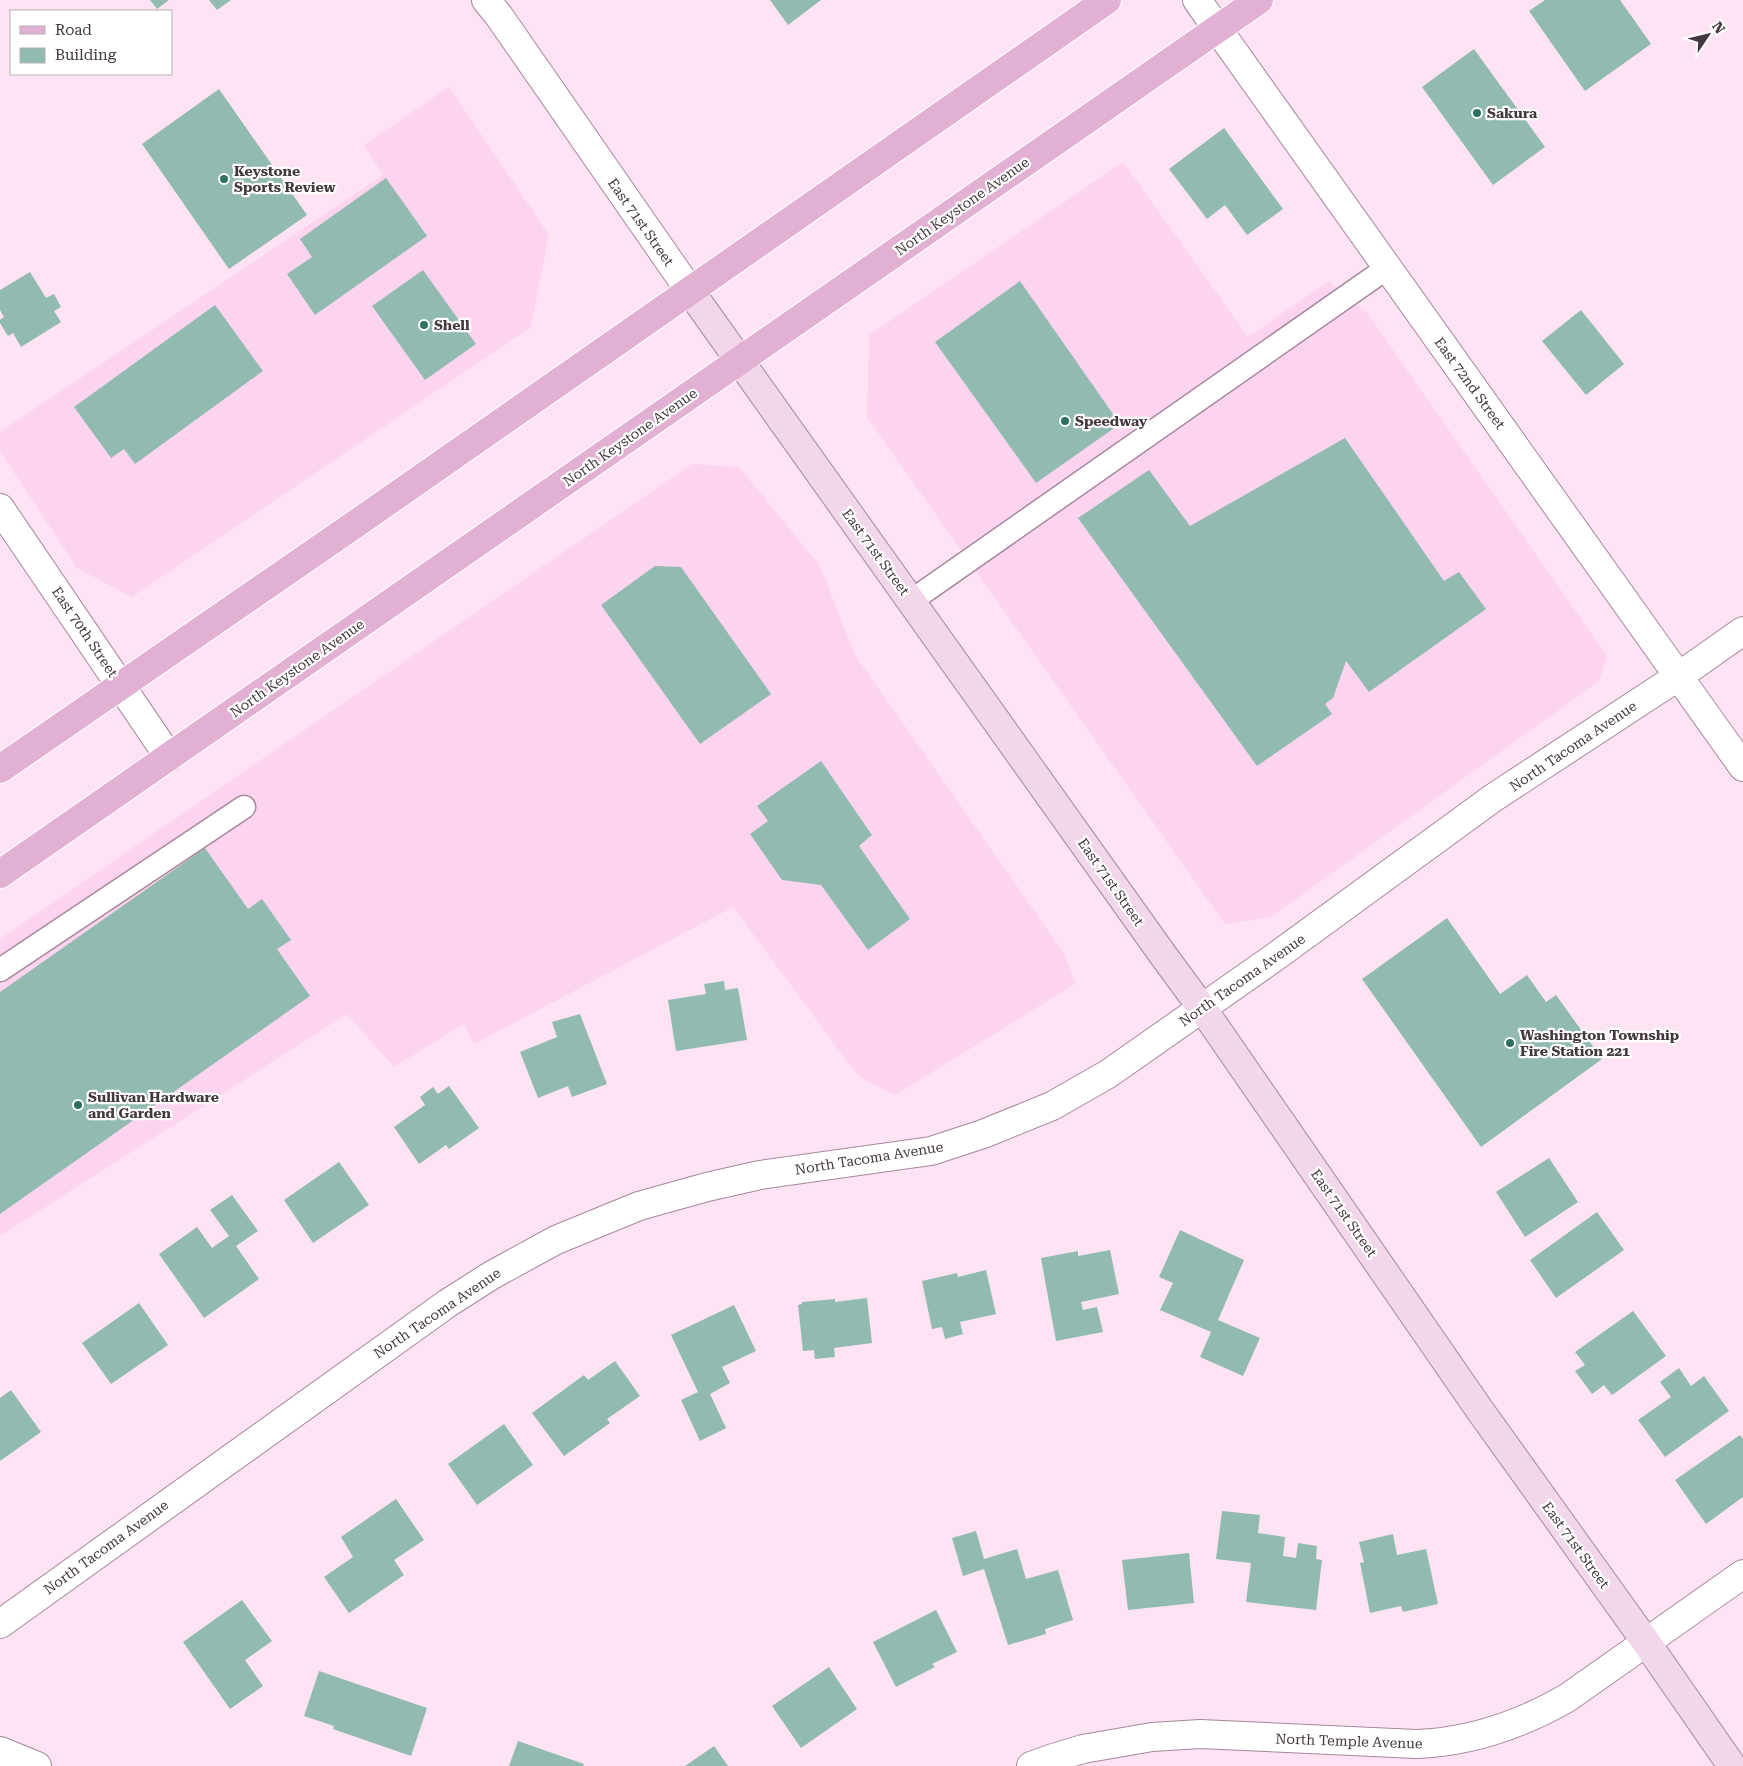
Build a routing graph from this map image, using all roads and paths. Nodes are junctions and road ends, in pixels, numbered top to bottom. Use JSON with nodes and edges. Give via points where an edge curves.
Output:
{"nodes":[{"id":1,"x":486,"y":0,"type":"edge"},
{"id":2,"x":1107,"y":0,"type":"edge"},
{"id":3,"x":1197,"y":0,"type":"edge"},
{"id":4,"x":1259,"y":0,"type":"edge"},
{"id":5,"x":1218,"y":29,"type":"junction"},
{"id":6,"x":1388,"y":268,"type":"junction"},
{"id":7,"x":690,"y":291,"type":"junction"},
{"id":8,"x":740,"y":361,"type":"junction"},
{"id":9,"x":0,"y":508,"type":"edge"},
{"id":10,"x":911,"y":601,"type":"junction"},
{"id":11,"x":1743,"y":630,"type":"edge"},
{"id":12,"x":1679,"y":676,"type":"junction"},
{"id":13,"x":121,"y":686,"type":"junction"},
{"id":14,"x":169,"y":757,"type":"junction"},
{"id":15,"x":1743,"y":767,"type":"edge"},
{"id":16,"x":0,"y":769,"type":"edge"},
{"id":17,"x":244,"y":807,"type":"dead end"},
{"id":18,"x":0,"y":874,"type":"edge"},
{"id":19,"x":0,"y":970,"type":"edge"},
{"id":20,"x":1202,"y":1008,"type":"junction"},
{"id":21,"x":1743,"y":1574,"type":"edge"},
{"id":22,"x":0,"y":1624,"type":"edge"},
{"id":23,"x":1646,"y":1642,"type":"junction"},
{"id":24,"x":0,"y":1751,"type":"edge"},
{"id":25,"x":37,"y":1766,"type":"edge"},
{"id":26,"x":1031,"y":1766,"type":"edge"},
{"id":27,"x":1732,"y":1766,"type":"edge"}],
"edges":[{"from":1,"to":7,"type":"street","name":"East 71st Street"},
{"from":2,"to":7,"type":"main road"},
{"from":3,"to":5,"type":"street","name":"East 72nd Street"},
{"from":4,"to":5,"type":"main road","name":"North Keystone Avenue"},
{"from":5,"to":6,"type":"street","name":"East 72nd Street"},
{"from":5,"to":8,"type":"main road","name":"North Keystone Avenue"},
{"from":6,"to":10,"type":"lane"},
{"from":6,"to":12,"type":"street","name":"East 72nd Street"},
{"from":7,"to":8,"type":"main road","name":"East 71st Street"},
{"from":7,"to":13,"type":"main road"},
{"from":8,"to":10,"type":"main road","name":"East 71st Street"},
{"from":8,"to":14,"type":"main road","name":"North Keystone Avenue"},
{"from":9,"to":13,"type":"street","name":"East 70th Street"},
{"from":10,"to":20,"type":"main road","name":"East 71st Street"},
{"from":11,"to":12,"type":"street","name":"North Tacoma Avenue"},
{"from":12,"to":15,"type":"street","name":"East 72nd Street"},
{"from":12,"to":20,"type":"street","name":"North Tacoma Avenue","via":[[1488,802]]},
{"from":13,"to":14,"type":"street","name":"East 70th Street"},
{"from":13,"to":16,"type":"main road"},
{"from":14,"to":18,"type":"main road","name":"North Keystone Avenue"},
{"from":17,"to":19,"type":"lane"},
{"from":20,"to":22,"type":"street","name":"North Tacoma Avenue","via":[[1078,1092],[983,1134],[930,1151],[778,1172],[707,1186],[639,1206],[548,1244],[448,1303]]},
{"from":20,"to":23,"type":"main road","name":"East 71st Street","via":[[1479,1409]]},
{"from":21,"to":23,"type":"street","name":"North Temple Avenue"},
{"from":23,"to":26,"type":"street","name":"North Temple Avenue","via":[[1544,1710],[1509,1726],[1464,1738],[1416,1744],[1200,1734],[1152,1737],[1083,1750]]},
{"from":23,"to":27,"type":"main road","name":"East 71st Street"},
{"from":24,"to":25,"type":"street"}]}
